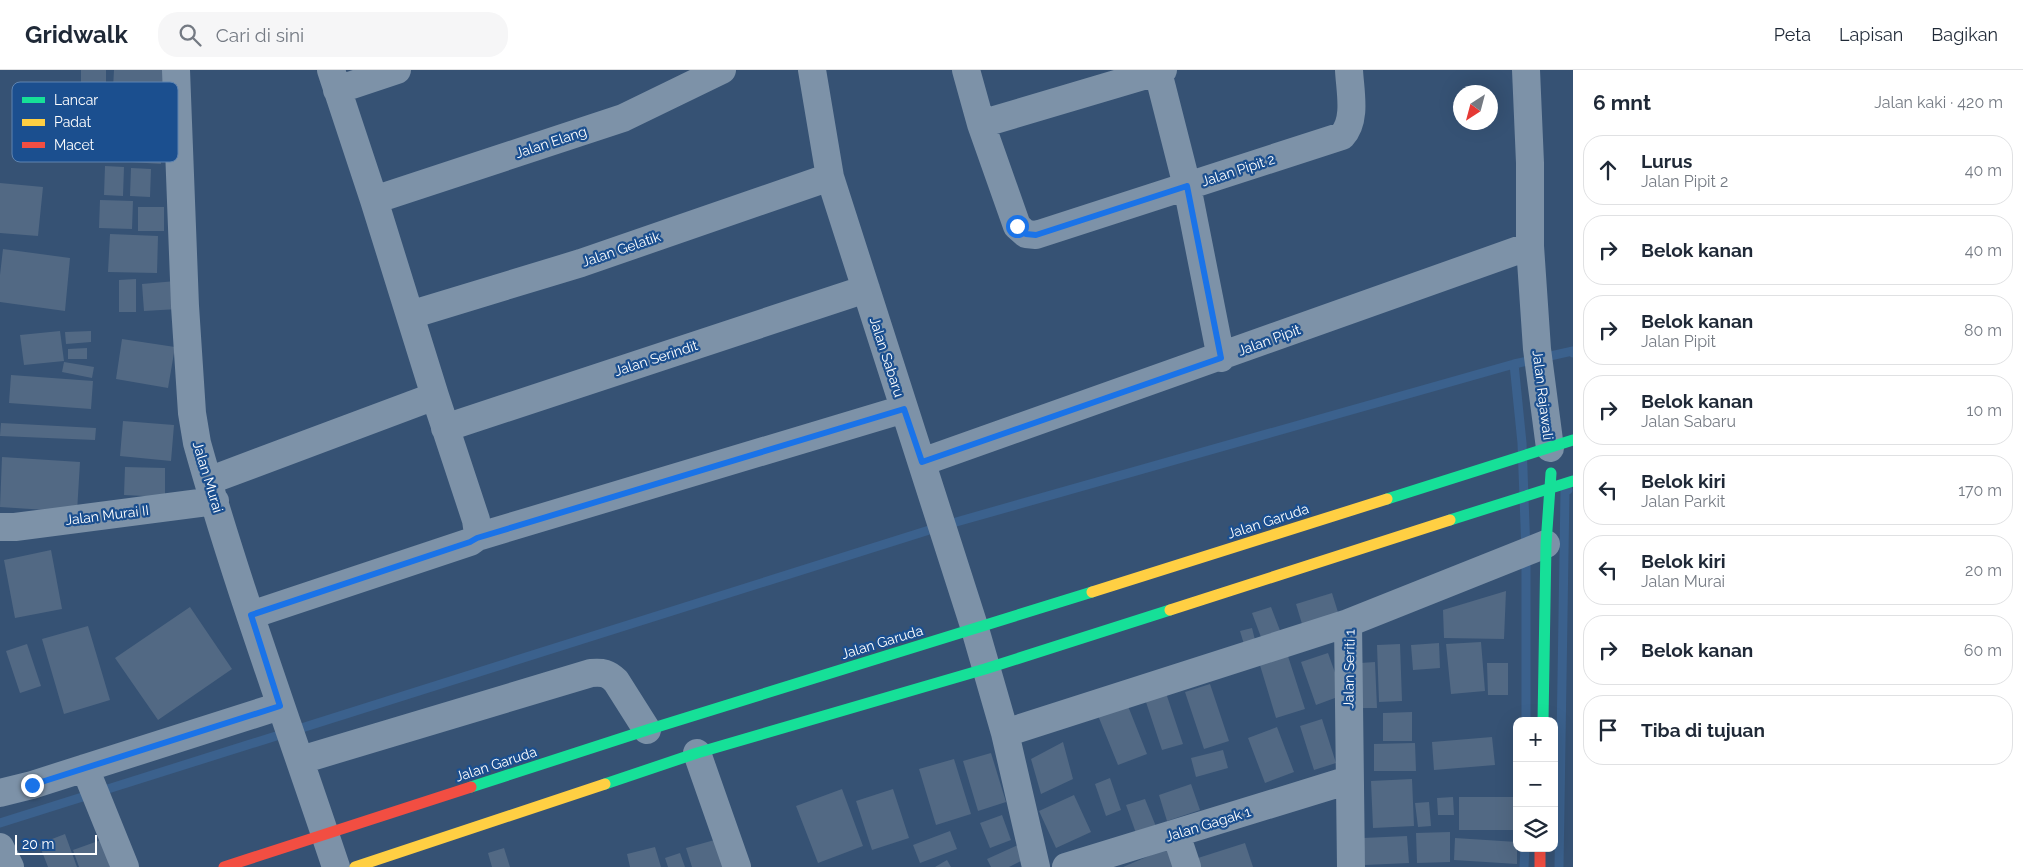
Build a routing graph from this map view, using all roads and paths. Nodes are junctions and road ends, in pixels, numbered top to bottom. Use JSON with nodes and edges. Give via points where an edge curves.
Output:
{"nodes":[{"id":1,"x":397,"y":70,"type":"edge"},
{"id":2,"x":722,"y":70,"type":"edge"},
{"id":3,"x":812,"y":70,"type":"edge"},
{"id":4,"x":966,"y":70,"type":"edge"},
{"id":5,"x":1349,"y":70,"type":"edge"},
{"id":6,"x":1526,"y":70,"type":"edge"},
{"id":7,"x":1160,"y":71,"type":"edge"},
{"id":8,"x":334,"y":80,"type":"edge"},
{"id":9,"x":178,"y":113,"type":"edge"},
{"id":10,"x":981,"y":124,"type":"junction"},
{"id":11,"x":830,"y":177,"type":"junction"},
{"id":12,"x":1187,"y":186,"type":"junction"},
{"id":13,"x":374,"y":200,"type":"junction"},
{"id":14,"x":1530,"y":246,"type":"junction"},
{"id":15,"x":866,"y":289,"type":"junction"},
{"id":16,"x":410,"y":315,"type":"junction"},
{"id":17,"x":1221,"y":358,"type":"junction"},
{"id":18,"x":434,"y":396,"type":"junction"},
{"id":19,"x":904,"y":409,"type":"junction"},
{"id":20,"x":446,"y":428,"type":"junction"},
{"id":21,"x":1556,"y":452,"type":"edge"},
{"id":22,"x":922,"y":462,"type":"junction"},
{"id":23,"x":1573,"y":481,"type":"edge"},
{"id":24,"x":1551,"y":488,"type":"junction"},
{"id":25,"x":211,"y":491,"type":"junction"},
{"id":26,"x":0,"y":527,"type":"edge"},
{"id":27,"x":477,"y":538,"type":"junction"},
{"id":28,"x":1546,"y":544,"type":"junction"},
{"id":29,"x":251,"y":615,"type":"junction"},
{"id":30,"x":1348,"y":624,"type":"junction"},
{"id":31,"x":975,"y":629,"type":"junction"},
{"id":32,"x":985,"y":669,"type":"junction"},
{"id":33,"x":280,"y":706,"type":"junction"},
{"id":34,"x":1543,"y":717,"type":"edge"},
{"id":35,"x":646,"y":730,"type":"junction"},
{"id":36,"x":1004,"y":733,"type":"junction"},
{"id":37,"x":697,"y":753,"type":"junction"},
{"id":38,"x":301,"y":760,"type":"junction"},
{"id":39,"x":85,"y":768,"type":"junction"},
{"id":40,"x":1349,"y":780,"type":"junction"},
{"id":41,"x":0,"y":793,"type":"edge"},
{"id":42,"x":1176,"y":834,"type":"junction"},
{"id":43,"x":325,"y":835,"type":"junction"},
{"id":44,"x":0,"y":847,"type":"edge"},
{"id":45,"x":1540,"y":852,"type":"edge"},
{"id":46,"x":10,"y":867,"type":"edge"},
{"id":47,"x":125,"y":867,"type":"edge"},
{"id":48,"x":224,"y":867,"type":"edge"},
{"id":49,"x":336,"y":867,"type":"edge"},
{"id":50,"x":354,"y":867,"type":"edge"},
{"id":51,"x":736,"y":867,"type":"edge"},
{"id":52,"x":1036,"y":867,"type":"edge"},
{"id":53,"x":1066,"y":867,"type":"edge"},
{"id":54,"x":1187,"y":867,"type":"edge"},
{"id":55,"x":1351,"y":867,"type":"edge"},
{"id":56,"x":1540,"y":867,"type":"edge"}],
"edges":[{"from":1,"to":8,"type":"street"},
{"from":2,"to":13,"type":"street","name":"Jalan Elang","via":[[623,118]]},
{"from":3,"to":11,"type":"street","name":"Jalan Sabaru"},
{"from":4,"to":10,"type":"street","name":"Jalan Pipit 2"},
{"from":5,"to":12,"type":"street","name":"Jalan Pipit 2","via":[[1351,120],[1348,130],[1339,137]]},
{"from":6,"to":14,"type":"street","name":"Jalan Rajawali"},
{"from":7,"to":10,"type":"street"},
{"from":7,"to":12,"type":"street"},
{"from":8,"to":13,"type":"street"},
{"from":9,"to":25,"type":"street","name":"Jalan Murai","via":[[192,413]]},
{"from":10,"to":12,"type":"street","name":"Jalan Pipit 2","via":[[1017,226],[1026,234],[1036,235]]},
{"from":11,"to":15,"type":"street","name":"Jalan Sabaru"},
{"from":11,"to":16,"type":"street","name":"Jalan Gelatik","via":[[580,263]]},
{"from":12,"to":17,"type":"street"},
{"from":13,"to":16,"type":"street"},
{"from":14,"to":17,"type":"street","name":"Jalan Pipit"},
{"from":14,"to":21,"type":"street","name":"Jalan Rajawali","via":[[1538,361]]},
{"from":15,"to":19,"type":"street","name":"Jalan Sabaru"},
{"from":15,"to":20,"type":"street","name":"Jalan Serindit"},
{"from":16,"to":18,"type":"street"},
{"from":17,"to":22,"type":"street","name":"Jalan Pipit"},
{"from":18,"to":20,"type":"street"},
{"from":18,"to":25,"type":"street","name":"Jalan Murai II"},
{"from":19,"to":22,"type":"street","name":"Jalan Sabaru"},
{"from":19,"to":27,"type":"street"},
{"from":20,"to":27,"type":"street","via":[[476,520]]},
{"from":21,"to":24,"type":"main road","name":"Jalan Rajawali"},
{"from":21,"to":31,"type":"main road","name":"Jalan Garuda"},
{"from":22,"to":31,"type":"street","name":"Jalan Sabaru"},
{"from":23,"to":24,"type":"main road"},
{"from":24,"to":28,"type":"main road","name":"Jalan Rajawali"},
{"from":24,"to":32,"type":"main road"},
{"from":25,"to":26,"type":"street","name":"Jalan Murai II","via":[[15,527]]},
{"from":25,"to":29,"type":"street","name":"Jalan Murai"},
{"from":27,"to":29,"type":"street"},
{"from":28,"to":30,"type":"street","name":"Jalan Seriti 1"},
{"from":28,"to":34,"type":"main road","name":"Jalan Rajawali"},
{"from":29,"to":33,"type":"street","name":"Jalan Murai"},
{"from":30,"to":36,"type":"street"},
{"from":30,"to":40,"type":"street","name":"Jalan Seriti 1"},
{"from":31,"to":32,"type":"street","name":"Jalan Sabaru"},
{"from":31,"to":35,"type":"main road","name":"Jalan Garuda"},
{"from":32,"to":36,"type":"street","name":"Jalan Sabaru"},
{"from":32,"to":37,"type":"main road"},
{"from":33,"to":38,"type":"street","name":"Jalan Murai"},
{"from":33,"to":39,"type":"street"},
{"from":35,"to":38,"type":"street","via":[[616,681],[602,672]]},
{"from":35,"to":43,"type":"main road","name":"Jalan Garuda"},
{"from":36,"to":52,"type":"street","name":"Jalan Sabaru"},
{"from":37,"to":50,"type":"main road"},
{"from":37,"to":51,"type":"street"},
{"from":38,"to":43,"type":"street","name":"Jalan Murai"},
{"from":39,"to":41,"type":"street"},
{"from":39,"to":47,"type":"street"},
{"from":40,"to":42,"type":"street","name":"Jalan Gagak 1"},
{"from":40,"to":55,"type":"street","name":"Jalan Seriti 1"},
{"from":42,"to":53,"type":"street","name":"Jalan Gagak 1"},
{"from":42,"to":54,"type":"street"},
{"from":43,"to":48,"type":"main road","name":"Jalan Garuda"},
{"from":43,"to":49,"type":"street","name":"Jalan Murai"},
{"from":44,"to":46,"type":"street"},
{"from":45,"to":56,"type":"main road"}]}
